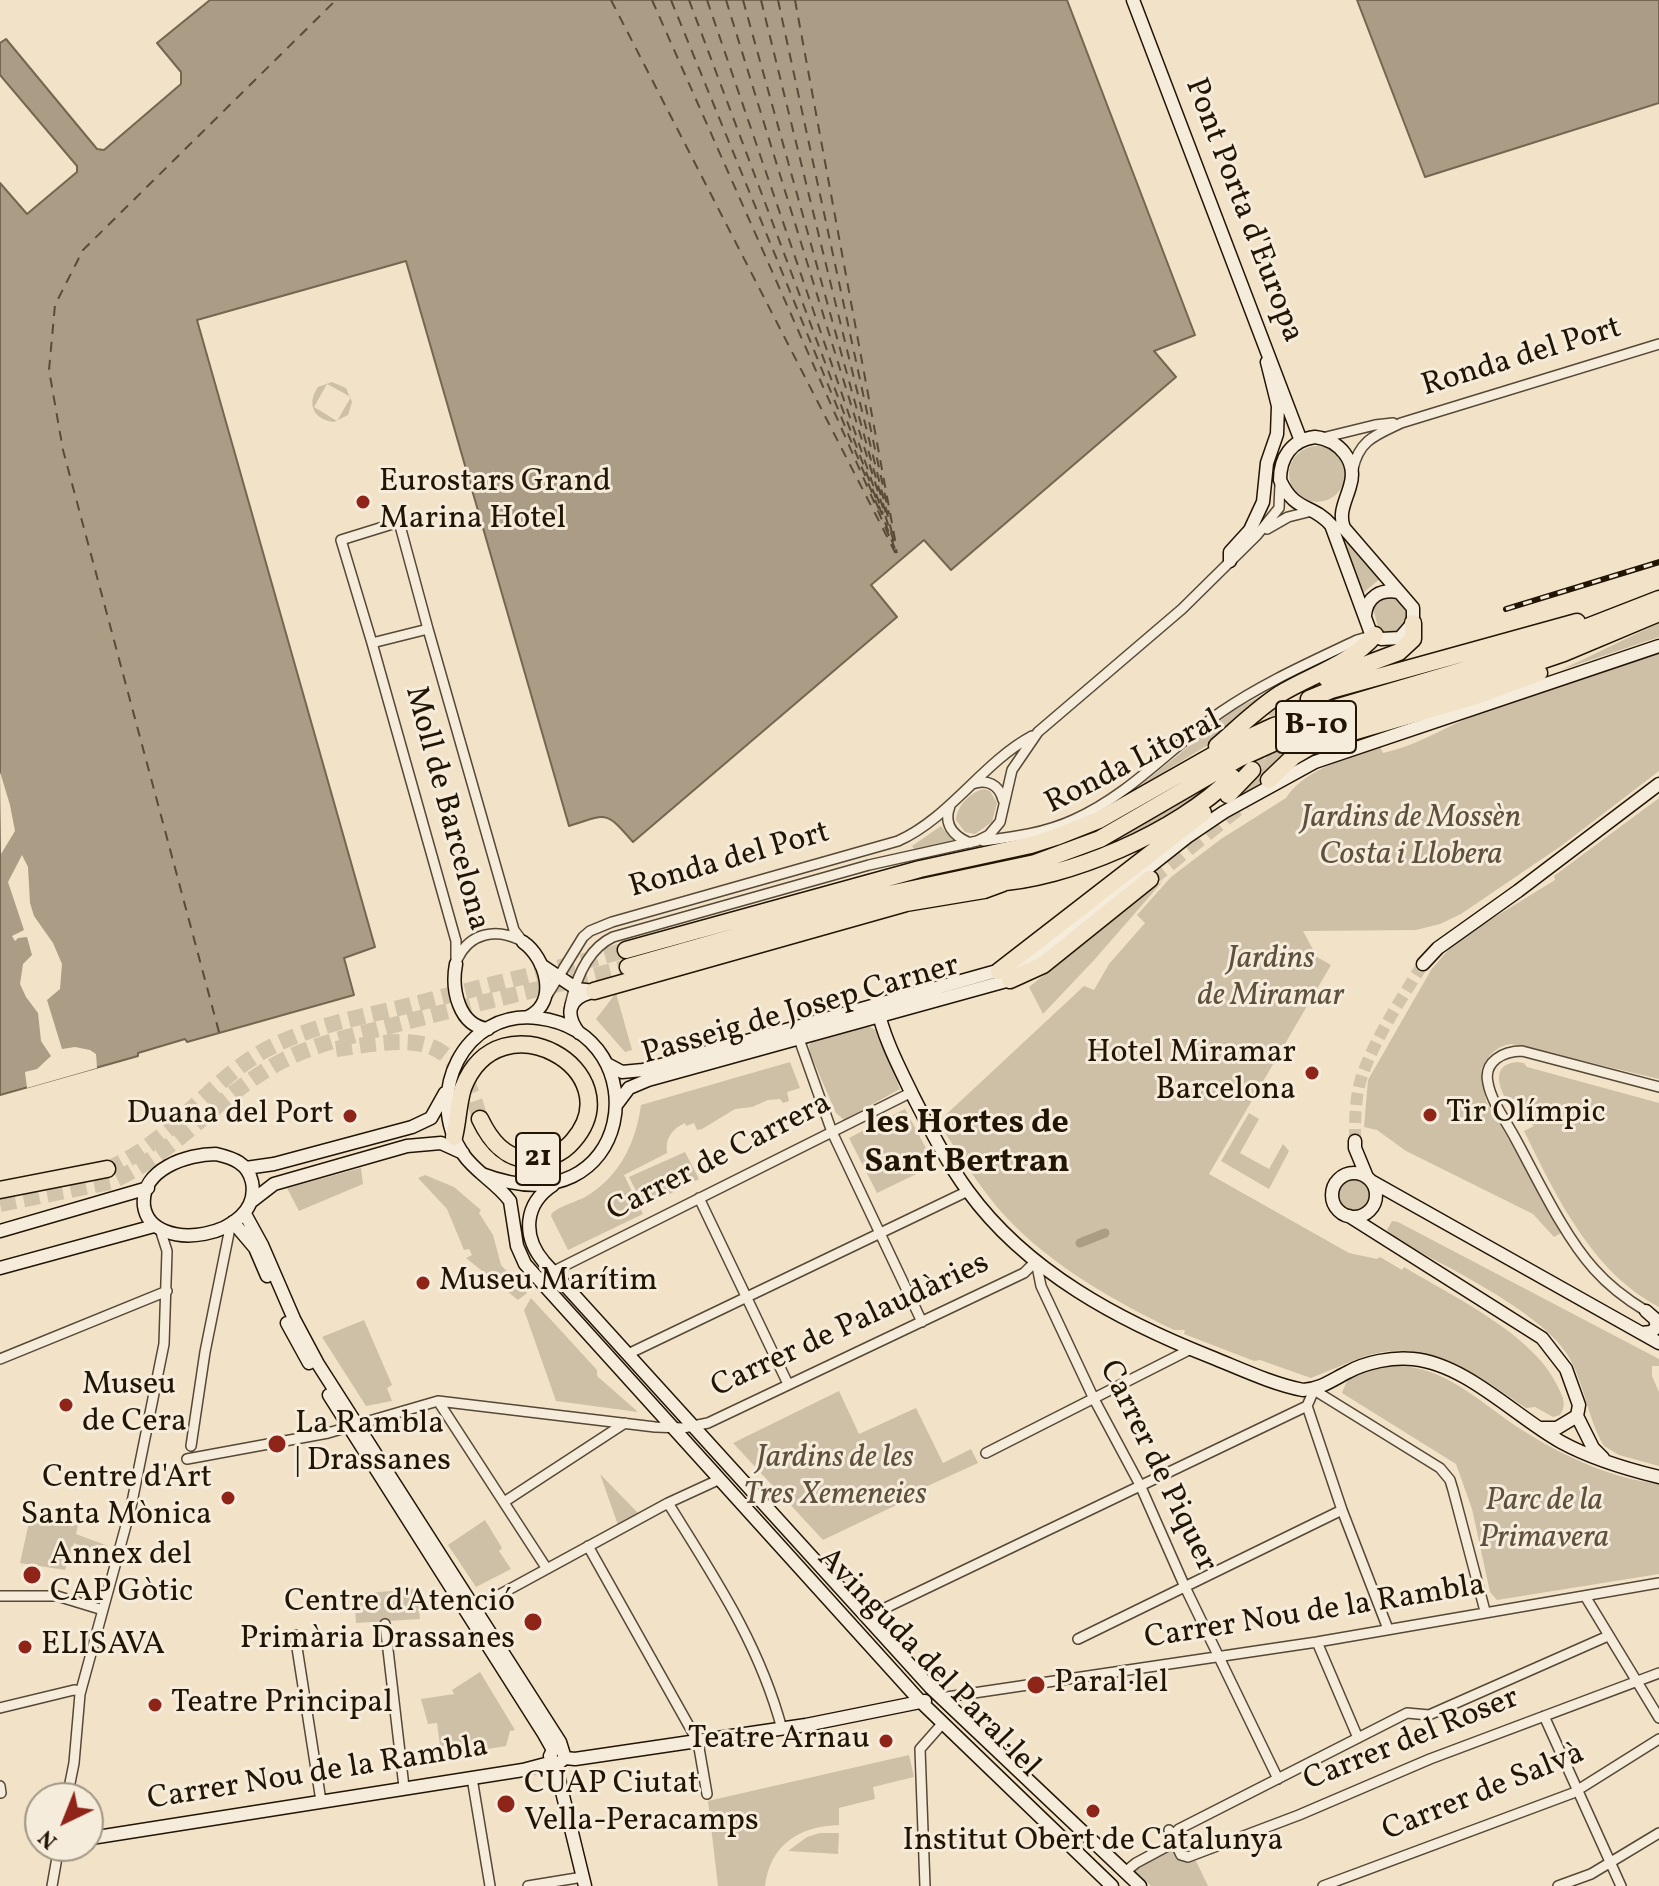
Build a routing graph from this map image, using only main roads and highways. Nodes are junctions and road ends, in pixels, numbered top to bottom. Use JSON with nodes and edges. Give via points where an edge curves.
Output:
{"nodes":[{"id":1,"x":1659,"y":599,"type":"edge"},
{"id":2,"x":1659,"y":614,"type":"edge"},
{"id":3,"x":1413,"y":623,"type":"road end"},
{"id":4,"x":1375,"y":635,"type":"road end"},
{"id":5,"x":1309,"y":699,"type":"tunnel mouth"},
{"id":6,"x":1285,"y":705,"type":"tunnel mouth"},
{"id":7,"x":1198,"y":764,"type":"junction"},
{"id":8,"x":1252,"y":770,"type":"tunnel mouth"},
{"id":9,"x":1232,"y":777,"type":"tunnel mouth"},
{"id":10,"x":1269,"y":780,"type":"dead end"},
{"id":11,"x":1150,"y":879,"type":"tunnel mouth"},
{"id":12,"x":1003,"y":883,"type":"junction"},
{"id":13,"x":891,"y":894,"type":"junction"},
{"id":14,"x":594,"y":991,"type":"road end"},
{"id":15,"x":480,"y":1119,"type":"tunnel mouth"},
{"id":16,"x":454,"y":1137,"type":"road end"},
{"id":17,"x":107,"y":1169,"type":"tunnel mouth"},
{"id":18,"x":0,"y":1190,"type":"edge"}],
"edges":[{"from":1,"to":5,"type":"highway","number":"B-10"},
{"from":1,"to":7,"type":"highway","name":"Ronda Litoral","number":"B-10","via":[[1515,655],[1274,726]]},
{"from":2,"to":10,"type":"highway","number":"B-10","via":[[1578,657],[1505,687],[1318,742]]},
{"from":2,"to":13,"type":"highway","name":"Ronda Litoral","number":"B-10","via":[[1490,679],[1289,736],[1238,759],[1100,839],[1057,855]]},
{"from":3,"to":6,"type":"highway","number":"B-10","via":[[1413,639],[1399,652],[1311,686]]},
{"from":4,"to":7,"type":"highway","number":"B-10","via":[[1362,651],[1254,712]]},
{"from":7,"to":13,"type":"highway","name":"Ronda Litoral","number":"B-10","via":[[1099,820],[1056,837],[920,869],[627,958]]},
{"from":8,"to":11,"type":"highway","number":"B-10","via":[[1220,802],[1004,976],[1043,965]]},
{"from":9,"to":12,"type":"highway","number":"B-10","via":[[1192,809],[1110,852],[1053,874]]},
{"from":12,"to":13,"type":"highway","number":"B-10"},
{"from":12,"to":14,"type":"highway","number":"B-10","via":[[906,903]]},
{"from":15,"to":16,"type":"highway","number":"21","via":[[501,1149],[517,1157],[535,1160],[557,1154],[571,1143],[588,1110],[582,1080],[566,1059],[542,1046],[513,1045],[491,1054],[472,1073]]},
{"from":17,"to":18,"type":"highway"}]}
